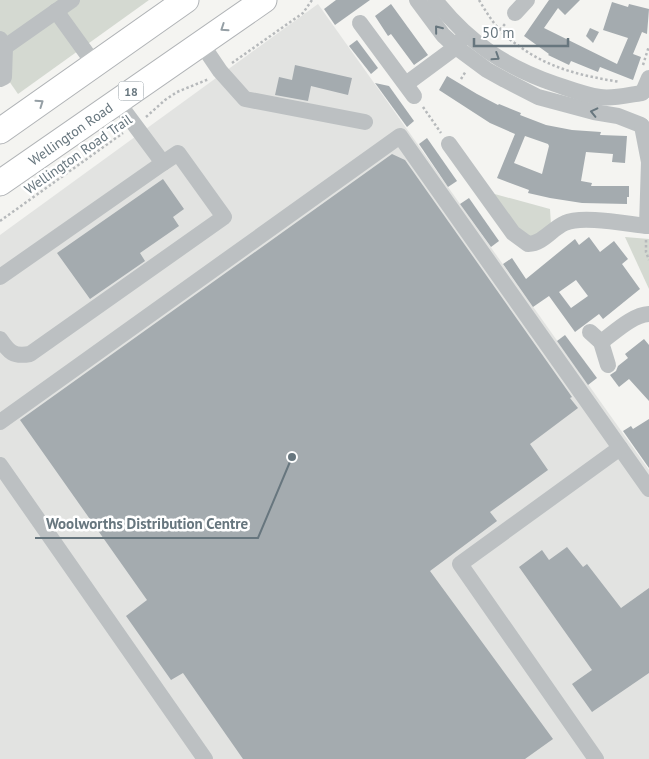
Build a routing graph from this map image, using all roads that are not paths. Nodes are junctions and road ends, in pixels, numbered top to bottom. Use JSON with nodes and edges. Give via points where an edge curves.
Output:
{"nodes":[{"id":1,"x":72,"y":0,"type":"edge"},
{"id":2,"x":186,"y":0,"type":"edge"},
{"id":3,"x":264,"y":0,"type":"edge"},
{"id":4,"x":417,"y":0,"type":"edge"},
{"id":5,"x":435,"y":0,"type":"edge"},
{"id":6,"x":527,"y":0,"type":"edge"},
{"id":7,"x":56,"y":11,"type":"junction"},
{"id":8,"x":515,"y":12,"type":"dead end"},
{"id":9,"x":360,"y":23,"type":"dead end"},
{"id":10,"x":467,"y":34,"type":"junction"},
{"id":11,"x":3,"y":43,"type":"edge"},
{"id":12,"x":201,"y":43,"type":"junction"},
{"id":13,"x":456,"y":47,"type":"junction"},
{"id":14,"x":95,"y":65,"type":"junction"},
{"id":15,"x":2,"y":78,"type":"edge"},
{"id":16,"x":645,"y":86,"type":"edge"},
{"id":17,"x":121,"y":98,"type":"junction"},
{"id":18,"x":364,"y":122,"type":"dead end"},
{"id":19,"x":644,"y":126,"type":"edge"},
{"id":20,"x":0,"y":131,"type":"edge"},
{"id":21,"x":449,"y":144,"type":"road end"},
{"id":22,"x":649,"y":162,"type":"edge"},
{"id":23,"x":163,"y":163,"type":"junction"},
{"id":24,"x":0,"y":183,"type":"edge"},
{"id":25,"x":648,"y":226,"type":"edge"},
{"id":26,"x":0,"y":277,"type":"edge"},
{"id":27,"x":649,"y":314,"type":"edge"},
{"id":28,"x":0,"y":339,"type":"edge"},
{"id":29,"x":608,"y":365,"type":"dead end"},
{"id":30,"x":0,"y":422,"type":"edge"},
{"id":31,"x":620,"y":448,"type":"junction"},
{"id":32,"x":0,"y":465,"type":"edge"},
{"id":33,"x":649,"y":489,"type":"edge"},
{"id":34,"x":205,"y":759,"type":"edge"},
{"id":35,"x":596,"y":759,"type":"edge"}],
"edges":[{"from":1,"to":7,"type":"street"},
{"from":2,"to":14,"type":"highway"},
{"from":3,"to":12,"type":"highway","name":"Wellington Road","number":"18","one_way":true},
{"from":13,"to":4,"type":"street","one_way":true},
{"from":5,"to":10,"type":"street"},
{"from":6,"to":8,"type":"street"},
{"from":7,"to":11,"type":"street"},
{"from":7,"to":14,"type":"street"},
{"from":9,"to":13,"type":"street","via":[[410,90]]},
{"from":10,"to":13,"type":"street"},
{"from":10,"to":16,"type":"street","one_way":true,"via":[[500,60],[573,91],[601,97],[620,96]]},
{"from":11,"to":15,"type":"street"},
{"from":12,"to":17,"type":"highway","name":"Wellington Road","number":"18"},
{"from":12,"to":18,"type":"street","via":[[245,99]]},
{"from":19,"to":13,"type":"street","one_way":true,"via":[[618,116],[538,97],[487,70]]},
{"from":20,"to":14,"type":"highway","one_way":true},
{"from":16,"to":19,"type":"street","via":[[631,106],[632,117]]},
{"from":17,"to":23,"type":"street","via":[[125,112]]},
{"from":17,"to":24,"type":"highway","name":"Wellington Road","number":"18"},
{"from":19,"to":22,"type":"street"},
{"from":21,"to":25,"type":"street","via":[[513,233],[528,244],[534,244],[564,223],[575,220]]},
{"from":22,"to":25,"type":"street"},
{"from":23,"to":26,"type":"street"},
{"from":23,"to":28,"type":"street","via":[[178,153],[224,217],[30,354],[20,356],[9,352]]},
{"from":27,"to":29,"type":"street","via":[[595,337]]},
{"from":30,"to":31,"type":"street","via":[[400,136]]},
{"from":31,"to":33,"type":"street"},
{"from":31,"to":35,"type":"street","via":[[460,564]]},
{"from":32,"to":34,"type":"street"}]}
